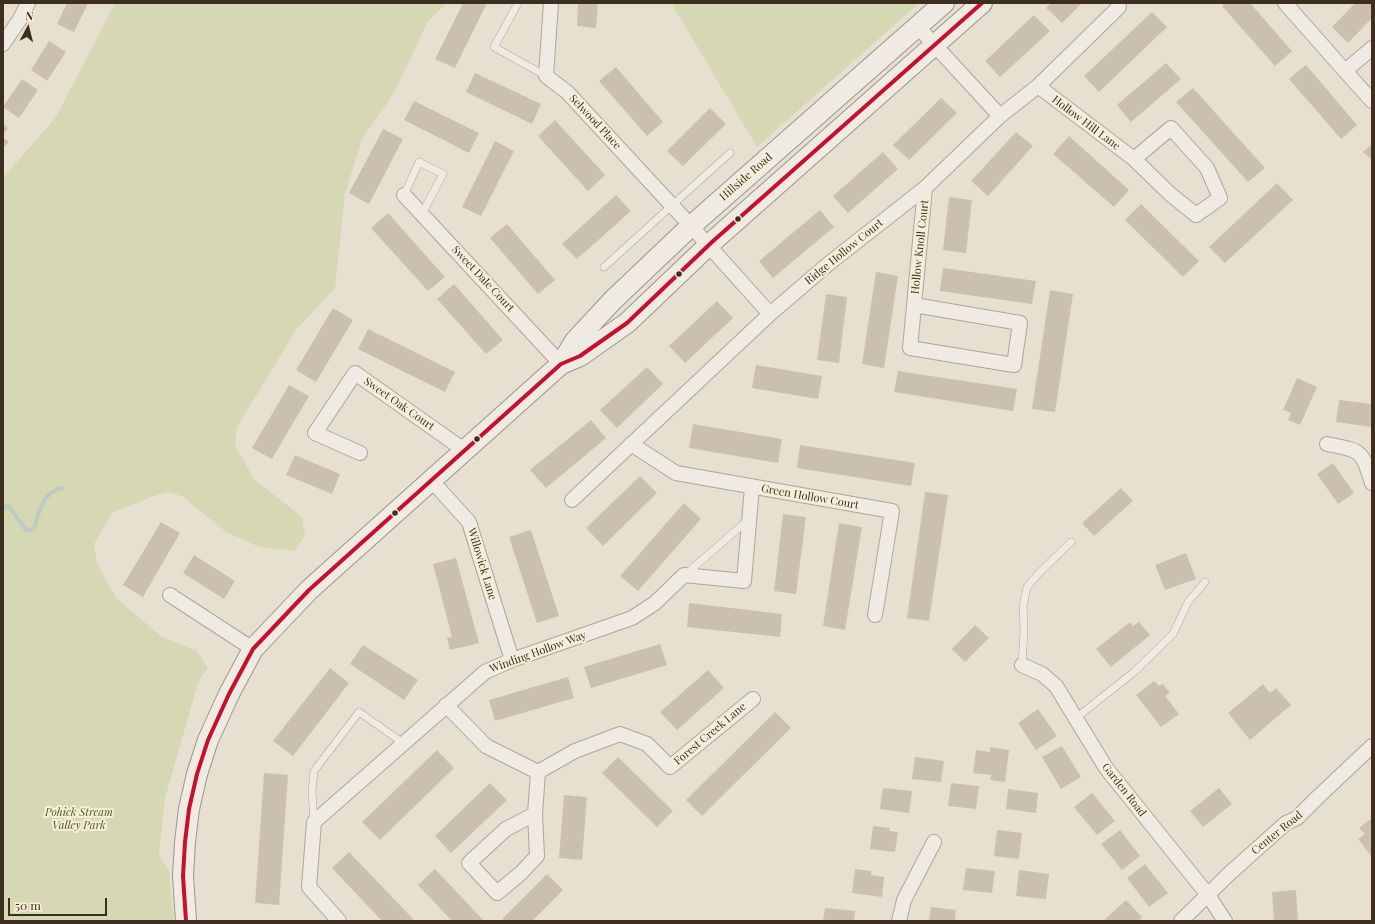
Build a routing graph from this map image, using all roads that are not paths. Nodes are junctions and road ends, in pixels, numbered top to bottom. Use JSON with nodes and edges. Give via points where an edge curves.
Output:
{"nodes":[{"id":1,"x":28,"y":3,"type":"edge"},
{"id":2,"x":518,"y":3,"type":"edge"},
{"id":3,"x":551,"y":3,"type":"edge"},
{"id":4,"x":944,"y":3,"type":"edge"},
{"id":5,"x":982,"y":3,"type":"edge"},
{"id":6,"x":1284,"y":3,"type":"edge"},
{"id":7,"x":1119,"y":7,"type":"dead end"},
{"id":8,"x":918,"y":27,"type":"junction"},
{"id":9,"x":3,"y":44,"type":"edge"},
{"id":10,"x":935,"y":45,"type":"junction"},
{"id":11,"x":1372,"y":48,"type":"edge"},
{"id":12,"x":1345,"y":71,"type":"junction"},
{"id":13,"x":546,"y":76,"type":"junction"},
{"id":14,"x":1038,"y":86,"type":"junction"},
{"id":15,"x":1372,"y":101,"type":"edge"},
{"id":16,"x":1000,"y":116,"type":"junction"},
{"id":17,"x":730,"y":153,"type":"dead end"},
{"id":18,"x":1134,"y":159,"type":"junction"},
{"id":19,"x":925,"y":188,"type":"junction"},
{"id":20,"x":404,"y":195,"type":"joint"},
{"id":21,"x":673,"y":205,"type":"junction"},
{"id":22,"x":422,"y":214,"type":"junction"},
{"id":23,"x":691,"y":226,"type":"junction"},
{"id":24,"x":709,"y":245,"type":"junction"},
{"id":25,"x":604,"y":267,"type":"dead end"},
{"id":26,"x":914,"y":305,"type":"junction"},
{"id":27,"x":770,"y":314,"type":"junction"},
{"id":28,"x":561,"y":364,"type":"junction"},
{"id":29,"x":631,"y":444,"type":"junction"},
{"id":30,"x":1327,"y":444,"type":"dead end"},
{"id":31,"x":464,"y":450,"type":"junction"},
{"id":32,"x":360,"y":453,"type":"dead end"},
{"id":33,"x":431,"y":480,"type":"junction"},
{"id":34,"x":1372,"y":483,"type":"edge"},
{"id":35,"x":752,"y":487,"type":"junction"},
{"id":36,"x":572,"y":500,"type":"dead end"},
{"id":37,"x":749,"y":519,"type":"junction"},
{"id":38,"x":1071,"y":542,"type":"dead end"},
{"id":39,"x":684,"y":575,"type":"junction"},
{"id":40,"x":1205,"y":582,"type":"dead end"},
{"id":41,"x":170,"y":595,"type":"dead end"},
{"id":42,"x":875,"y":615,"type":"dead end"},
{"id":43,"x":253,"y":649,"type":"junction"},
{"id":44,"x":512,"y":660,"type":"junction"},
{"id":45,"x":1022,"y":665,"type":"joint"},
{"id":46,"x":753,"y":699,"type":"dead end"},
{"id":47,"x":446,"y":705,"type":"junction"},
{"id":48,"x":1076,"y":718,"type":"junction"},
{"id":49,"x":403,"y":744,"type":"junction"},
{"id":50,"x":1372,"y":746,"type":"edge"},
{"id":51,"x":538,"y":772,"type":"junction"},
{"id":52,"x":534,"y":814,"type":"junction"},
{"id":53,"x":314,"y":822,"type":"junction"},
{"id":54,"x":934,"y":842,"type":"dead end"},
{"id":55,"x":1208,"y":895,"type":"junction"},
{"id":56,"x":186,"y":921,"type":"edge"},
{"id":57,"x":339,"y":921,"type":"edge"},
{"id":58,"x":899,"y":921,"type":"edge"},
{"id":59,"x":1181,"y":921,"type":"edge"},
{"id":60,"x":1225,"y":921,"type":"edge"}],
"edges":[{"from":1,"to":9,"type":"street"},
{"from":2,"to":13,"type":"lane","via":[[494,47]]},
{"from":3,"to":13,"type":"street"},
{"from":4,"to":8,"type":"street","name":"Hillside Road"},
{"from":5,"to":10,"type":"street","name":"Hillside Road"},
{"from":6,"to":12,"type":"street"},
{"from":7,"to":14,"type":"street","name":"Ridge Hollow Court"},
{"from":8,"to":10,"type":"street"},
{"from":8,"to":23,"type":"street","name":"Hillside Road"},
{"from":10,"to":16,"type":"street"},
{"from":10,"to":24,"type":"street","name":"Hillside Road"},
{"from":11,"to":12,"type":"street"},
{"from":12,"to":15,"type":"street"},
{"from":13,"to":21,"type":"street","name":"Selwood Place","via":[[567,92]]},
{"from":14,"to":16,"type":"street","name":"Ridge Hollow Court"},
{"from":14,"to":18,"type":"street","name":"Hollow Hill Lane"},
{"from":16,"to":19,"type":"street","name":"Ridge Hollow Court"},
{"from":17,"to":21,"type":"lane"},
{"from":18,"to":18,"type":"street","name":"Hollow Hill Lane","via":[[1196,215],[1220,198],[1207,168],[1171,128]]},
{"from":19,"to":26,"type":"street","name":"Hollow Knoll Court"},
{"from":19,"to":27,"type":"street","name":"Ridge Hollow Court","via":[[827,265]]},
{"from":20,"to":22,"type":"street","name":"Sweet Dale Court"},
{"from":20,"to":22,"type":"lane","via":[[419,162],[443,174]]},
{"from":21,"to":23,"type":"street","name":"Selwood Place"},
{"from":21,"to":25,"type":"lane"},
{"from":22,"to":28,"type":"street","name":"Sweet Dale Court"},
{"from":23,"to":24,"type":"street","name":"Selwood Place"},
{"from":23,"to":28,"type":"street","name":"Hillside Road","via":[[613,300],[575,341]]},
{"from":24,"to":27,"type":"street","name":"Selwood Place"},
{"from":24,"to":28,"type":"street","name":"Hillside Road","via":[[627,322],[580,356]]},
{"from":26,"to":26,"type":"street","name":"Hollow Knoll Court","via":[[910,348],[1014,365],[1020,323]]},
{"from":27,"to":29,"type":"street","name":"Ridge Hollow Court"},
{"from":28,"to":31,"type":"street","name":"Hillside Road"},
{"from":29,"to":35,"type":"street","name":"Green Hollow Court","via":[[676,473]]},
{"from":29,"to":36,"type":"street","name":"Ridge Hollow Court"},
{"from":30,"to":34,"type":"street","via":[[1350,448],[1362,456]]},
{"from":31,"to":32,"type":"street","name":"Sweet Oak Court","via":[[355,373],[315,433]]},
{"from":31,"to":33,"type":"street","name":"Hillside Road"},
{"from":33,"to":43,"type":"street","name":"Hillside Road","via":[[309,590]]},
{"from":33,"to":44,"type":"street","name":"Willowick Lane","via":[[469,522]]},
{"from":35,"to":37,"type":"street"},
{"from":35,"to":42,"type":"street","name":"Green Hollow Court","via":[[892,511]]},
{"from":37,"to":39,"type":"lane"},
{"from":37,"to":39,"type":"street","via":[[744,581]]},
{"from":38,"to":45,"type":"lane","via":[[1028,587],[1023,606]]},
{"from":39,"to":44,"type":"street","name":"Winding Hollow Way","via":[[656,603],[632,618]]},
{"from":40,"to":48,"type":"lane","via":[[1188,602],[1178,625],[1168,639],[1134,672]]},
{"from":41,"to":43,"type":"street"},
{"from":43,"to":56,"type":"street","name":"Hillside Road","via":[[208,740],[197,774],[185,842],[183,876]]},
{"from":44,"to":47,"type":"street","name":"Winding Hollow Way","via":[[485,672]]},
{"from":45,"to":48,"type":"street","name":"Garden Road","via":[[1042,674],[1056,686]]},
{"from":46,"to":51,"type":"street","name":"Forest Creek Lane","via":[[670,767],[647,744],[620,734],[575,751]]},
{"from":47,"to":49,"type":"street","name":"Winding Hollow Way"},
{"from":47,"to":51,"type":"street","via":[[486,746]]},
{"from":48,"to":55,"type":"street","name":"Garden Road","via":[[1106,768]]},
{"from":49,"to":53,"type":"street","name":"Winding Hollow Way"},
{"from":49,"to":53,"type":"lane","via":[[359,712],[314,771]]},
{"from":50,"to":55,"type":"street","name":"Center Road","via":[[1297,818],[1286,823]]},
{"from":51,"to":52,"type":"street"},
{"from":52,"to":52,"type":"street","via":[[537,856],[497,894],[469,863],[506,829]]},
{"from":53,"to":57,"type":"street","via":[[309,886]]},
{"from":54,"to":58,"type":"street","via":[[904,900]]},
{"from":55,"to":59,"type":"street","name":"Center Road"},
{"from":55,"to":60,"type":"street","name":"Garden Road"}]}
